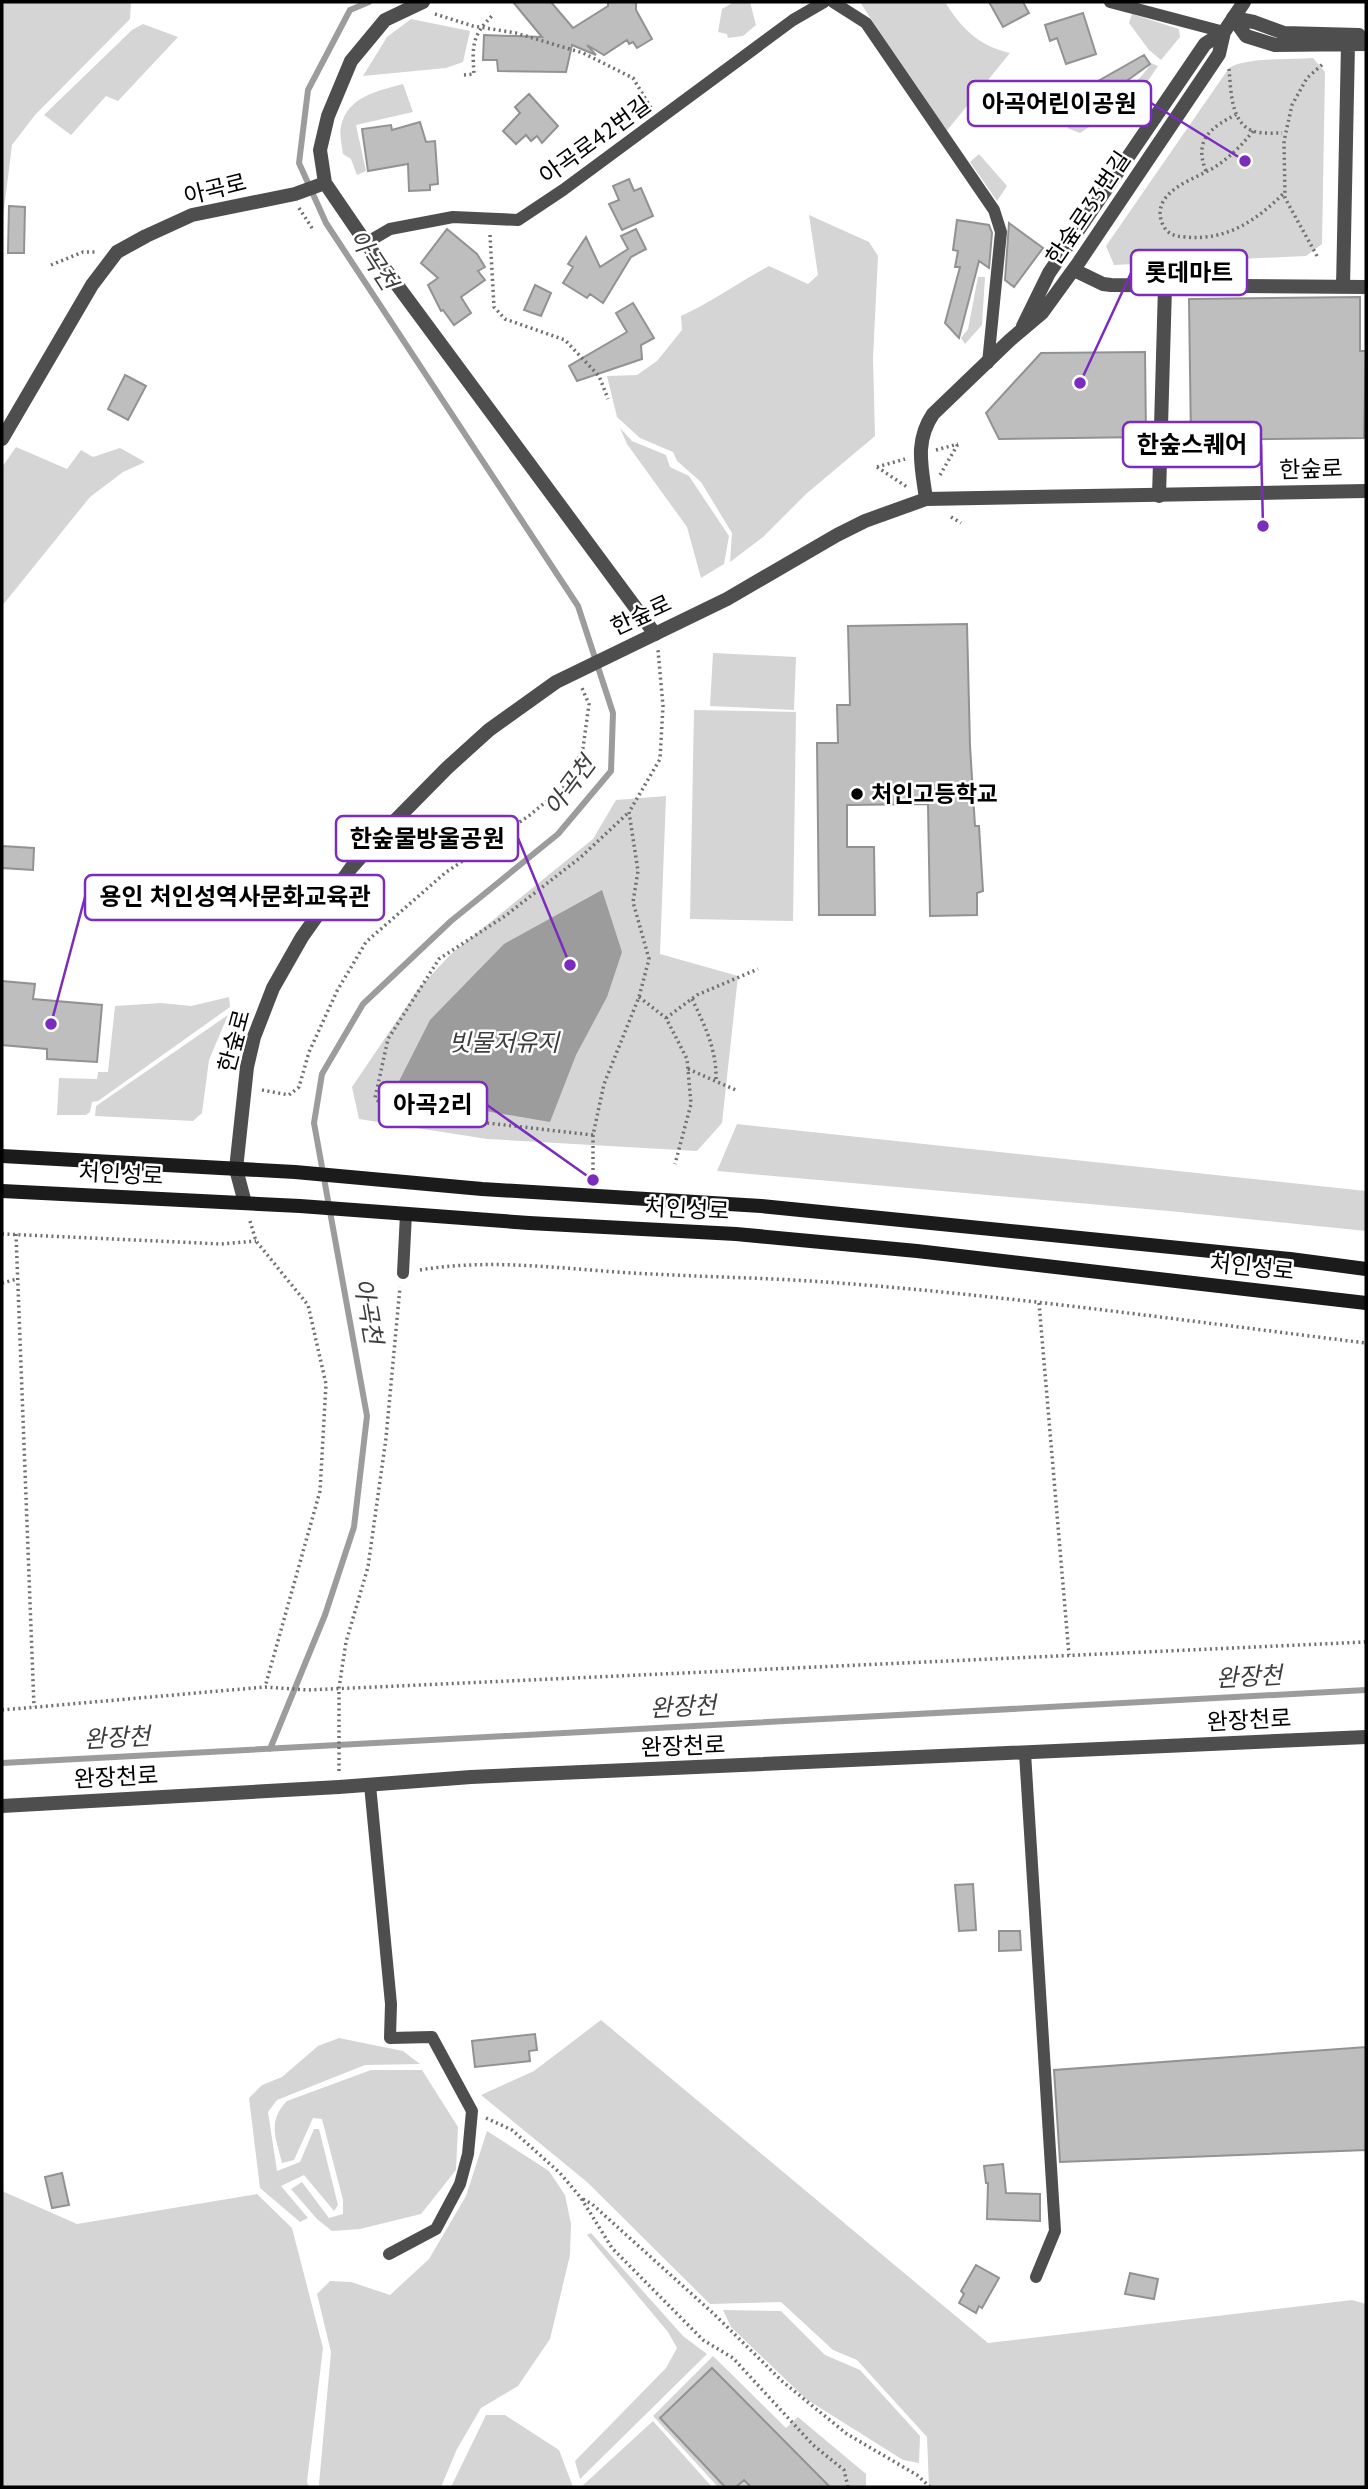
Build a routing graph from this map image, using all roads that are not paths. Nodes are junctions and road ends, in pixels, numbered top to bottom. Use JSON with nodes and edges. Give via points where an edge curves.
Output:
{"nodes":[{"id":1,"x":824,"y":2,"type":"edge"},
{"id":2,"x":833,"y":2,"type":"edge"},
{"id":3,"x":1110,"y":2,"type":"edge"},
{"id":4,"x":1244,"y":2,"type":"edge"},
{"id":5,"x":418,"y":4,"type":"edge"},
{"id":6,"x":1233,"y":18,"type":"junction"},
{"id":7,"x":1224,"y":32,"type":"junction"},
{"id":8,"x":1366,"y":35,"type":"edge"},
{"id":9,"x":1348,"y":44,"type":"junction"},
{"id":10,"x":1366,"y":44,"type":"edge"},
{"id":11,"x":325,"y":183,"type":"junction"},
{"id":12,"x":366,"y":243,"type":"junction"},
{"id":13,"x":1074,"y":270,"type":"junction"},
{"id":14,"x":1165,"y":287,"type":"junction"},
{"id":15,"x":1343,"y":287,"type":"junction"},
{"id":16,"x":1366,"y":287,"type":"edge"},
{"id":17,"x":1021,"y":330,"type":"junction"},
{"id":18,"x":988,"y":363,"type":"junction"},
{"id":19,"x":2,"y":439,"type":"edge"},
{"id":20,"x":1366,"y":491,"type":"edge"},
{"id":21,"x":1159,"y":496,"type":"junction"},
{"id":22,"x":926,"y":499,"type":"junction"},
{"id":23,"x":655,"y":634,"type":"junction"},
{"id":24,"x":2,"y":1156,"type":"edge"},
{"id":25,"x":236,"y":1169,"type":"junction"},
{"id":26,"x":2,"y":1191,"type":"edge"},
{"id":27,"x":244,"y":1203,"type":"junction"},
{"id":28,"x":406,"y":1214,"type":"junction"},
{"id":29,"x":1366,"y":1269,"type":"edge"},
{"id":30,"x":403,"y":1273,"type":"road end"},
{"id":31,"x":1366,"y":1303,"type":"edge"},
{"id":32,"x":1366,"y":1737,"type":"edge"},
{"id":33,"x":1025,"y":1753,"type":"junction"},
{"id":34,"x":370,"y":1785,"type":"junction"},
{"id":35,"x":2,"y":1805,"type":"edge"},
{"id":36,"x":389,"y":2254,"type":"dead end"},
{"id":37,"x":1036,"y":2277,"type":"dead end"}],
"edges":[{"from":1,"to":12,"type":"lane","name":"아곡로42번길","via":[[518,220],[453,217],[390,229]]},
{"from":2,"to":18,"type":"lane","via":[[866,23],[994,210],[1001,232]]},
{"from":3,"to":7,"type":"lane"},
{"from":4,"to":6,"type":"street","name":"한숲로33번길"},
{"from":5,"to":11,"type":"street","via":[[385,20],[351,61],[328,116],[320,150]]},
{"from":6,"to":7,"type":"street","name":"한숲로33번길"},
{"from":6,"to":8,"type":"street","via":[[1284,33]]},
{"from":6,"to":9,"type":"street","via":[[1246,36],[1266,44]]},
{"from":7,"to":13,"type":"street","name":"한숲로33번길","via":[[1219,54]]},
{"from":7,"to":17,"type":"street","name":"한숲로33번길","via":[[1205,44],[1049,273]]},
{"from":9,"to":10,"type":"street"},
{"from":9,"to":15,"type":"street"},
{"from":11,"to":12,"type":"street"},
{"from":11,"to":19,"type":"street","name":"아곡로","via":[[192,215],[117,252],[92,285]]},
{"from":12,"to":23,"type":"street"},
{"from":13,"to":14,"type":"street","via":[[1103,284]]},
{"from":13,"to":17,"type":"street","name":"한숲로33번길","via":[[1042,313]]},
{"from":14,"to":15,"type":"street"},
{"from":14,"to":21,"type":"street"},
{"from":15,"to":16,"type":"street"},
{"from":17,"to":18,"type":"street","name":"한숲로33번길"},
{"from":18,"to":22,"type":"street","name":"한숲로33번길","via":[[933,414],[923,432],[920,454]]},
{"from":20,"to":21,"type":"street","name":"한숲로"},
{"from":21,"to":22,"type":"street","name":"한숲로"},
{"from":22,"to":23,"type":"street","name":"한숲로","via":[[846,530],[745,590]]},
{"from":23,"to":25,"type":"street","name":"한숲로","via":[[578,670],[530,700],[468,748],[351,868],[302,937],[273,988],[254,1037]]},
{"from":24,"to":25,"type":"main road","name":"처인성로"},
{"from":25,"to":27,"type":"street","name":"한숲로"},
{"from":25,"to":29,"type":"main road","name":"처인성로","via":[[761,1206]]},
{"from":26,"to":27,"type":"main road","name":"처인성로"},
{"from":27,"to":28,"type":"main road","name":"처인성로"},
{"from":28,"to":30,"type":"lane"},
{"from":28,"to":31,"type":"main road","name":"처인성로","via":[[736,1234]]},
{"from":32,"to":33,"type":"street","name":"완장천로"},
{"from":33,"to":34,"type":"street","name":"완장천로"},
{"from":33,"to":37,"type":"lane","via":[[1055,2231]]},
{"from":34,"to":35,"type":"street","name":"완장천로"},
{"from":34,"to":36,"type":"lane","via":[[391,2004],[390,2038],[432,2037],[472,2111],[460,2184],[436,2229]]}]}
